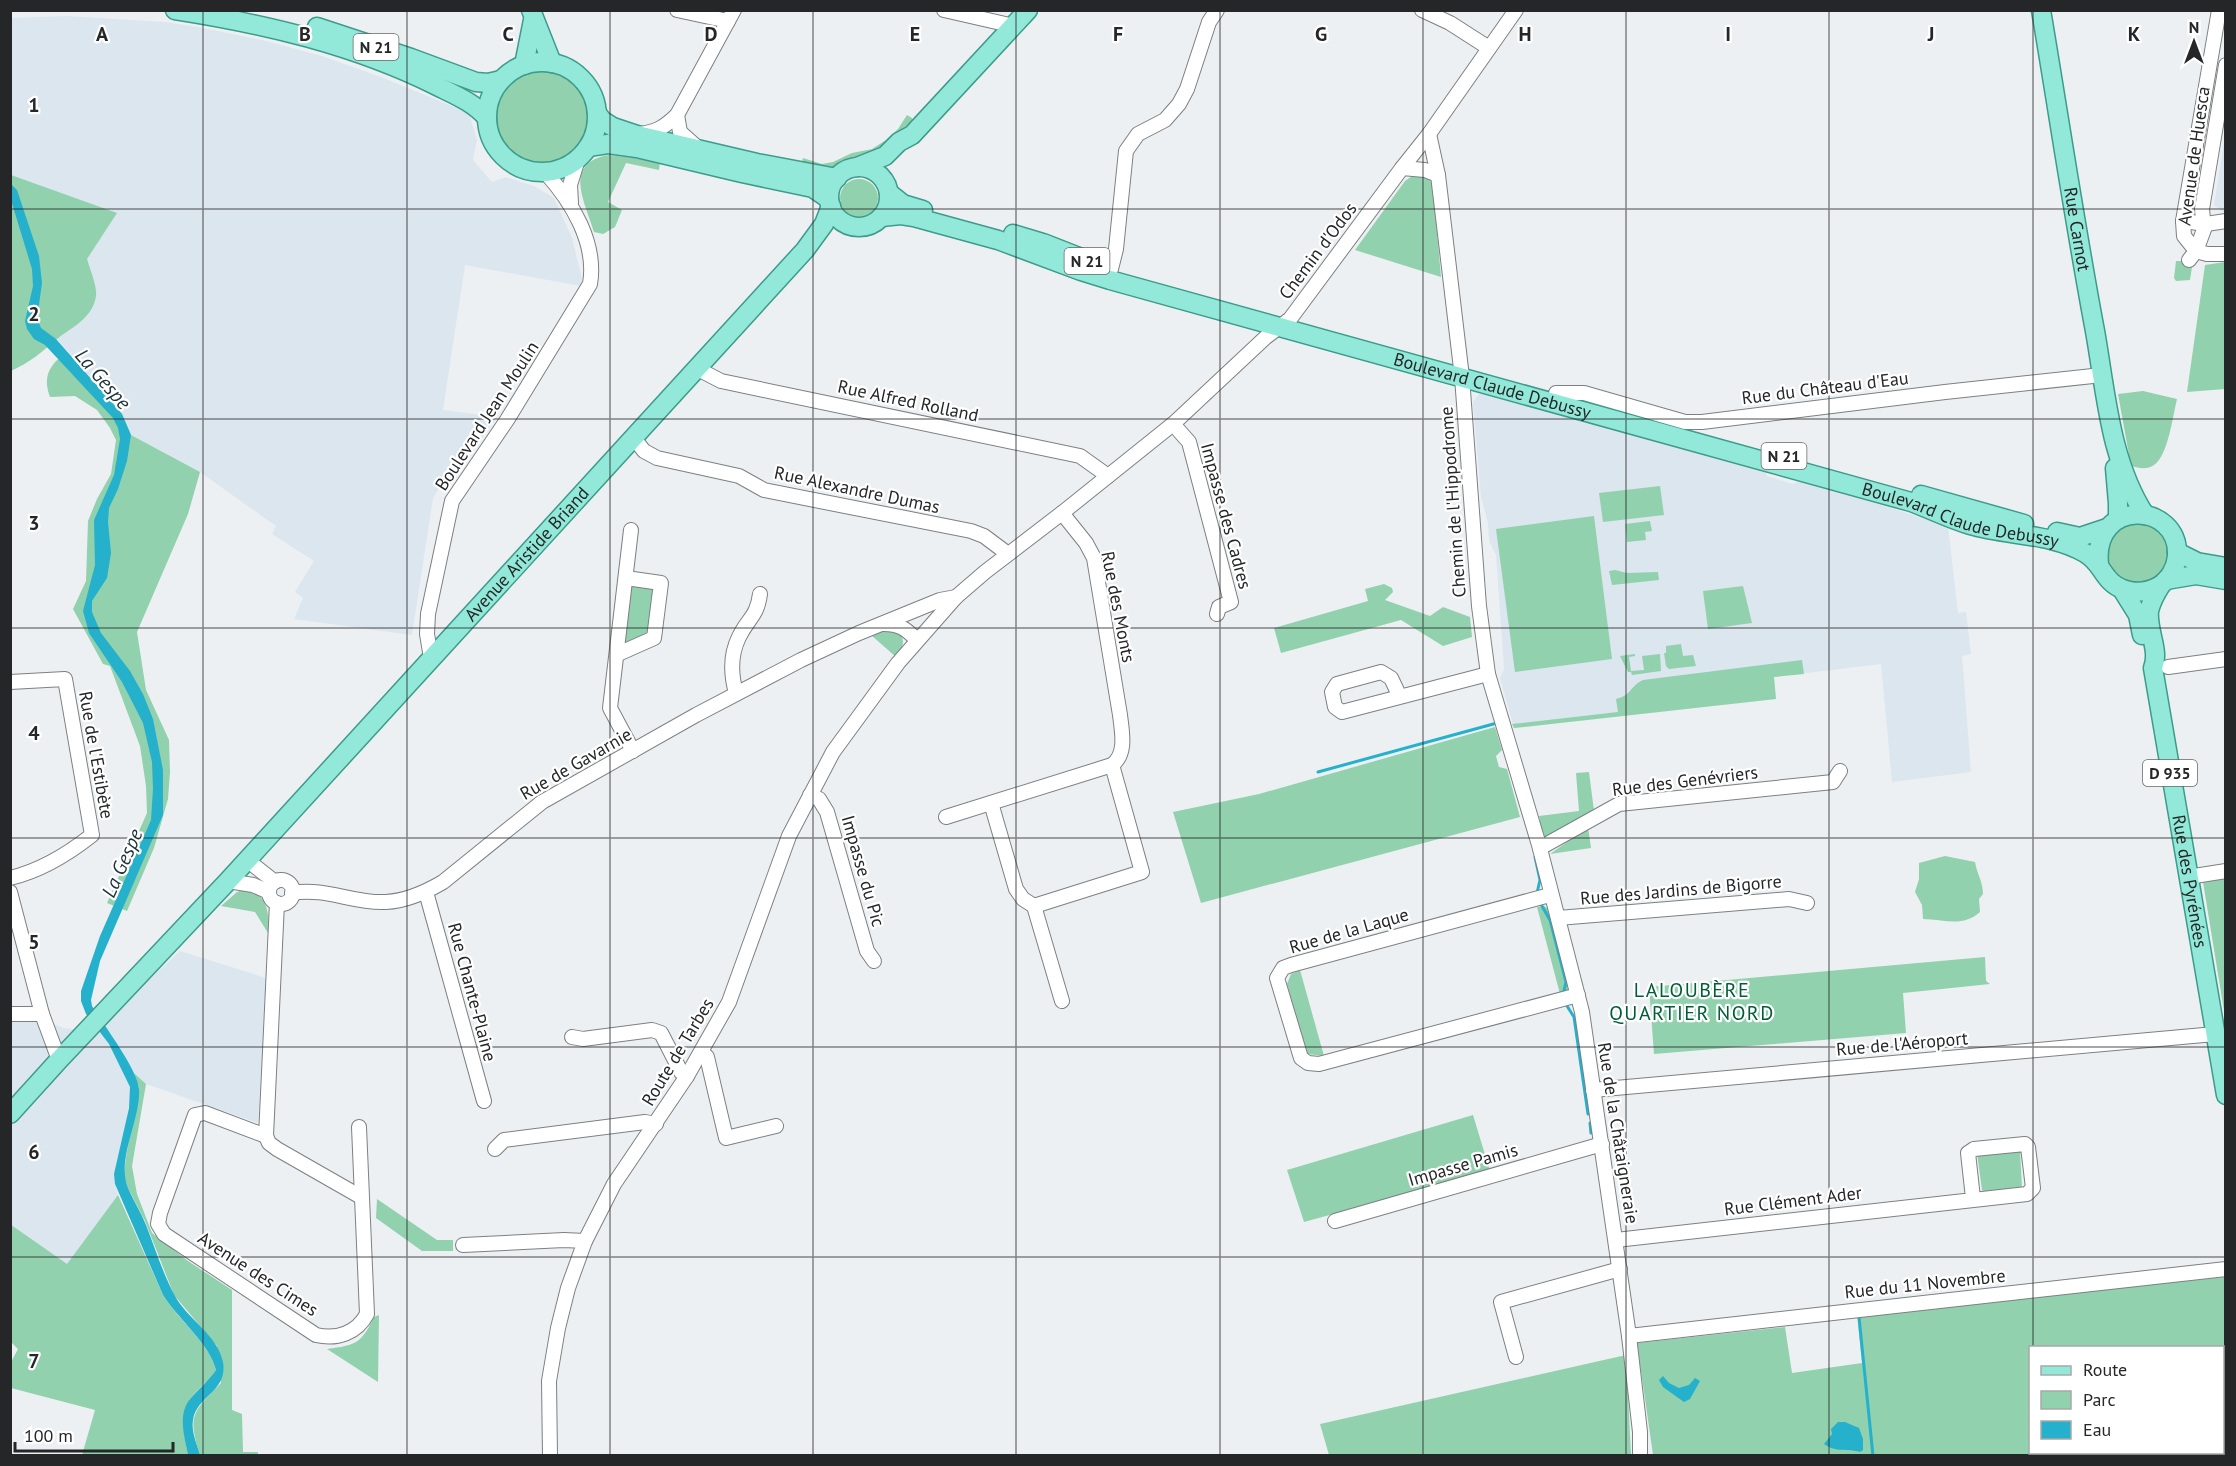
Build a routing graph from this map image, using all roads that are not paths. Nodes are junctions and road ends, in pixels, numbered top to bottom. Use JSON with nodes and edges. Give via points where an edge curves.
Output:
{"nodes":[{"id":1,"x":175,"y":10,"type":"edge"},
{"id":2,"x":250,"y":10,"type":"edge"},
{"id":3,"x":677,"y":10,"type":"edge"},
{"id":4,"x":944,"y":10,"type":"edge"},
{"id":5,"x":1028,"y":10,"type":"edge"},
{"id":6,"x":1216,"y":10,"type":"edge"},
{"id":7,"x":1422,"y":10,"type":"edge"},
{"id":8,"x":1516,"y":10,"type":"edge"},
{"id":9,"x":2041,"y":10,"type":"edge"},
{"id":10,"x":2219,"y":10,"type":"edge"},
{"id":11,"x":532,"y":15,"type":"edge"},
{"id":12,"x":731,"y":16,"type":"edge"},
{"id":13,"x":1014,"y":26,"type":"junction"},
{"id":14,"x":1489,"y":48,"type":"junction"},
{"id":15,"x":552,"y":63,"type":"junction"},
{"id":16,"x":524,"y":65,"type":"junction"},
{"id":17,"x":2226,"y":65,"type":"edge"},
{"id":18,"x":501,"y":80,"type":"junction"},
{"id":19,"x":597,"y":113,"type":"junction"},
{"id":20,"x":677,"y":115,"type":"junction"},
{"id":21,"x":487,"y":118,"type":"junction"},
{"id":22,"x":1429,"y":134,"type":"junction"},
{"id":23,"x":637,"y":135,"type":"junction"},
{"id":24,"x":912,"y":135,"type":"junction"},
{"id":25,"x":702,"y":151,"type":"junction"},
{"id":26,"x":583,"y":153,"type":"junction"},
{"id":27,"x":857,"y":167,"type":"junction"},
{"id":28,"x":1402,"y":168,"type":"junction"},
{"id":29,"x":545,"y":172,"type":"junction"},
{"id":30,"x":1438,"y":175,"type":"junction"},
{"id":31,"x":837,"y":178,"type":"junction"},
{"id":32,"x":888,"y":190,"type":"junction"},
{"id":33,"x":830,"y":202,"type":"junction"},
{"id":34,"x":572,"y":205,"type":"junction"},
{"id":35,"x":881,"y":217,"type":"junction"},
{"id":36,"x":2226,"y":220,"type":"edge"},
{"id":37,"x":2183,"y":221,"type":"junction"},
{"id":38,"x":2206,"y":224,"type":"junction"},
{"id":39,"x":855,"y":227,"type":"junction"},
{"id":40,"x":805,"y":250,"type":"junction"},
{"id":41,"x":2226,"y":254,"type":"edge"},
{"id":42,"x":2192,"y":256,"type":"junction"},
{"id":43,"x":1111,"y":269,"type":"junction"},
{"id":44,"x":1285,"y":324,"type":"junction"},
{"id":45,"x":696,"y":368,"type":"junction"},
{"id":46,"x":1462,"y":371,"type":"junction"},
{"id":47,"x":2103,"y":375,"type":"junction"},
{"id":48,"x":1556,"y":393,"type":"junction"},
{"id":49,"x":1173,"y":424,"type":"junction"},
{"id":50,"x":633,"y":437,"type":"junction"},
{"id":51,"x":2116,"y":448,"type":"junction"},
{"id":52,"x":1108,"y":476,"type":"junction"},
{"id":53,"x":1062,"y":513,"type":"junction"},
{"id":54,"x":2145,"y":515,"type":"junction"},
{"id":55,"x":2112,"y":524,"type":"junction"},
{"id":56,"x":631,"y":530,"type":"dead end"},
{"id":57,"x":2177,"y":552,"type":"junction"},
{"id":58,"x":1008,"y":554,"type":"junction"},
{"id":59,"x":2099,"y":564,"type":"junction"},
{"id":60,"x":2226,"y":567,"type":"edge"},
{"id":61,"x":626,"y":578,"type":"junction"},
{"id":62,"x":2226,"y":580,"type":"edge"},
{"id":63,"x":2164,"y":583,"type":"junction"},
{"id":64,"x":2123,"y":591,"type":"junction"},
{"id":65,"x":760,"y":594,"type":"dead end"},
{"id":66,"x":956,"y":597,"type":"junction"},
{"id":67,"x":910,"y":612,"type":"junction"},
{"id":68,"x":1217,"y":614,"type":"dead end"},
{"id":69,"x":879,"y":625,"type":"junction"},
{"id":70,"x":921,"y":635,"type":"junction"},
{"id":71,"x":618,"y":654,"type":"junction"},
{"id":72,"x":431,"y":658,"type":"junction"},
{"id":73,"x":2226,"y":659,"type":"edge"},
{"id":74,"x":2161,"y":668,"type":"junction"},
{"id":75,"x":1488,"y":674,"type":"junction"},
{"id":76,"x":10,"y":682,"type":"edge"},
{"id":77,"x":736,"y":693,"type":"junction"},
{"id":78,"x":1400,"y":697,"type":"junction"},
{"id":79,"x":1502,"y":717,"type":"joint"},
{"id":80,"x":633,"y":751,"type":"junction"},
{"id":81,"x":1112,"y":765,"type":"junction"},
{"id":82,"x":1840,"y":771,"type":"dead end"},
{"id":83,"x":810,"y":795,"type":"junction"},
{"id":84,"x":991,"y":803,"type":"junction"},
{"id":85,"x":946,"y":817,"type":"dead end"},
{"id":86,"x":1540,"y":848,"type":"junction"},
{"id":87,"x":248,"y":859,"type":"junction"},
{"id":88,"x":2226,"y":871,"type":"edge"},
{"id":89,"x":2188,"y":877,"type":"junction"},
{"id":90,"x":10,"y":878,"type":"edge"},
{"id":91,"x":228,"y":881,"type":"junction"},
{"id":92,"x":10,"y":892,"type":"edge"},
{"id":93,"x":274,"y":892,"type":"junction"},
{"id":94,"x":426,"y":892,"type":"junction"},
{"id":95,"x":292,"y":893,"type":"junction"},
{"id":96,"x":1551,"y":897,"type":"junction"},
{"id":97,"x":1807,"y":903,"type":"dead end"},
{"id":98,"x":1034,"y":906,"type":"junction"},
{"id":99,"x":1558,"y":918,"type":"junction"},
{"id":100,"x":874,"y":961,"type":"dead end"},
{"id":101,"x":1578,"y":995,"type":"junction"},
{"id":102,"x":1062,"y":1001,"type":"dead end"},
{"id":103,"x":10,"y":1014,"type":"edge"},
{"id":104,"x":42,"y":1014,"type":"junction"},
{"id":105,"x":2215,"y":1034,"type":"junction"},
{"id":106,"x":573,"y":1037,"type":"dead end"},
{"id":107,"x":702,"y":1052,"type":"junction"},
{"id":108,"x":59,"y":1060,"type":"junction"},
{"id":109,"x":687,"y":1076,"type":"junction"},
{"id":110,"x":1593,"y":1090,"type":"junction"},
{"id":111,"x":2226,"y":1095,"type":"edge"},
{"id":112,"x":484,"y":1101,"type":"dead end"},
{"id":113,"x":10,"y":1114,"type":"edge"},
{"id":114,"x":656,"y":1124,"type":"junction"},
{"id":115,"x":776,"y":1125,"type":"dead end"},
{"id":116,"x":359,"y":1126,"type":"dead end"},
{"id":117,"x":266,"y":1136,"type":"junction"},
{"id":118,"x":1602,"y":1144,"type":"junction"},
{"id":119,"x":495,"y":1149,"type":"dead end"},
{"id":120,"x":361,"y":1197,"type":"junction"},
{"id":121,"x":1973,"y":1198,"type":"junction"},
{"id":122,"x":1335,"y":1221,"type":"dead end"},
{"id":123,"x":1616,"y":1240,"type":"junction"},
{"id":124,"x":585,"y":1241,"type":"junction"},
{"id":125,"x":464,"y":1245,"type":"dead end"},
{"id":126,"x":1620,"y":1269,"type":"junction"},
{"id":127,"x":2226,"y":1269,"type":"edge"},
{"id":128,"x":1629,"y":1336,"type":"junction"},
{"id":129,"x":1516,"y":1357,"type":"dead end"},
{"id":130,"x":550,"y":1455,"type":"edge"},
{"id":131,"x":1640,"y":1455,"type":"edge"}],
"edges":[{"from":1,"to":21,"type":"main road","number":"N 21","via":[[303,36],[396,67],[470,102]]},
{"from":2,"to":18,"type":"main road","number":"N 21","via":[[303,23],[476,82]]},
{"from":3,"to":12,"type":"street"},
{"from":4,"to":13,"type":"street"},
{"from":5,"to":13,"type":"main road"},
{"from":6,"to":43,"type":"street","via":[[1179,104],[1165,120],[1138,134],[1126,151]]},
{"from":7,"to":14,"type":"street"},
{"from":8,"to":14,"type":"street","name":"Chemin d'Odos"},
{"from":9,"to":47,"type":"main road","name":"Rue Carnot"},
{"from":10,"to":37,"type":"street","name":"Avenue de Huesca"},
{"from":11,"to":15,"type":"main road"},
{"from":11,"to":16,"type":"main road"},
{"from":12,"to":20,"type":"street"},
{"from":13,"to":24,"type":"main road"},
{"from":14,"to":22,"type":"street","name":"Chemin d'Odos"},
{"from":15,"to":16,"type":"main road"},
{"from":15,"to":19,"type":"main road","via":[[583,80],[593,95]]},
{"from":16,"to":18,"type":"main road"},
{"from":17,"to":38,"type":"street","name":"Avenue de Huesca","via":[[2202,209]]},
{"from":18,"to":21,"type":"main road","via":[[488,104]]},
{"from":19,"to":23,"type":"main road","via":[[613,127]]},
{"from":19,"to":26,"type":"main road","via":[[594,136]]},
{"from":20,"to":23,"type":"street","via":[[664,128]]},
{"from":20,"to":25,"type":"street","via":[[680,132]]},
{"from":21,"to":29,"type":"main road","via":[[491,138],[503,156],[529,171]]},
{"from":22,"to":28,"type":"street","name":"Chemin d'Odos"},
{"from":22,"to":30,"type":"street","name":"Chemin de l'Hippodrome"},
{"from":23,"to":25,"type":"main road"},
{"from":24,"to":27,"type":"main road","via":[[885,156]]},
{"from":24,"to":32,"type":"main road","via":[[892,164]]},
{"from":25,"to":31,"type":"main road"},
{"from":26,"to":29,"type":"main road","via":[[562,168]]},
{"from":26,"to":33,"type":"main road","via":[[608,144],[637,147],[813,188]]},
{"from":26,"to":34,"type":"street","name":"Boulevard Jean Moulin","via":[[570,185]]},
{"from":27,"to":31,"type":"main road"},
{"from":27,"to":32,"type":"main road","via":[[879,174]]},
{"from":28,"to":30,"type":"street"},
{"from":28,"to":44,"type":"street","name":"Chemin d'Odos"},
{"from":29,"to":34,"type":"street","name":"Boulevard Jean Moulin"},
{"from":30,"to":46,"type":"street","name":"Chemin de l'Hippodrome"},
{"from":31,"to":33,"type":"main road","via":[[832,184]]},
{"from":32,"to":35,"type":"main road","via":[[886,210]]},
{"from":32,"to":43,"type":"main road","name":"Boulevard Claude Debussy","number":"N 21","via":[[903,204],[1043,243]]},
{"from":33,"to":39,"type":"main road","via":[[839,219]]},
{"from":33,"to":40,"type":"main road","name":"Avenue Aristide Briand","via":[[824,224]]},
{"from":34,"to":72,"type":"street","name":"Boulevard Jean Moulin","via":[[592,258],[590,284],[452,501],[428,614]]},
{"from":35,"to":39,"type":"main road"},
{"from":35,"to":44,"type":"main road","name":"Boulevard Claude Debussy","number":"N 21","via":[[914,217],[998,240],[1081,271]]},
{"from":36,"to":38,"type":"street"},
{"from":37,"to":38,"type":"street"},
{"from":37,"to":42,"type":"street","name":"Avenue de Huesca"},
{"from":38,"to":42,"type":"street","name":"Avenue de Huesca"},
{"from":39,"to":40,"type":"main road","name":"Avenue Aristide Briand","via":[[833,231]]},
{"from":40,"to":45,"type":"main road","name":"Avenue Aristide Briand"},
{"from":41,"to":42,"type":"street"},
{"from":43,"to":44,"type":"main road","name":"Boulevard Claude Debussy","number":"N 21"},
{"from":44,"to":46,"type":"main road","name":"Boulevard Claude Debussy","number":"N 21"},
{"from":44,"to":49,"type":"street","name":"Chemin d'Odos"},
{"from":45,"to":50,"type":"main road","name":"Avenue Aristide Briand"},
{"from":45,"to":52,"type":"street","name":"Rue Alfred Rolland","via":[[721,381],[1080,456]]},
{"from":46,"to":48,"type":"main road","name":"Boulevard Claude Debussy","number":"N 21"},
{"from":46,"to":59,"type":"main road","name":"Boulevard Claude Debussy","number":"N 21","via":[[1911,502],[1971,525],[2063,544],[2087,553]]},
{"from":46,"to":75,"type":"street","name":"Chemin de l'Hippodrome","via":[[1479,606]]},
{"from":47,"to":48,"type":"street","name":"Rue du Château d'Eau","via":[[1702,422],[1685,422],[1584,393]]},
{"from":47,"to":51,"type":"main road","name":"Rue Carnot"},
{"from":48,"to":55,"type":"main road","name":"Boulevard Claude Debussy","number":"N 21","via":[[2060,533],[2080,537]]},
{"from":49,"to":52,"type":"street","name":"Chemin d'Odos"},
{"from":49,"to":68,"type":"street","name":"Impasse des Cadres","via":[[1189,442],[1230,602],[1219,607]]},
{"from":50,"to":58,"type":"street","name":"Rue Alexandre Dumas","via":[[644,451],[657,458],[739,476],[765,490],[971,531]]},
{"from":50,"to":72,"type":"main road","name":"Avenue Aristide Briand"},
{"from":51,"to":54,"type":"main road","name":"Rue Carnot","via":[[2130,489]]},
{"from":51,"to":55,"type":"main road","name":"Rue Carnot","via":[[2118,503]]},
{"from":52,"to":53,"type":"street","name":"Chemin d'Odos"},
{"from":53,"to":58,"type":"street","name":"Chemin d'Odos"},
{"from":53,"to":81,"type":"street","name":"Rue des Monts","via":[[1094,558],[1123,740],[1117,762]]},
{"from":54,"to":55,"type":"main road","via":[[2126,516]]},
{"from":54,"to":57,"type":"main road","via":[[2167,528]]},
{"from":55,"to":59,"type":"main road","via":[[2101,539]]},
{"from":56,"to":61,"type":"street"},
{"from":57,"to":60,"type":"main road","via":[[2197,562]]},
{"from":57,"to":63,"type":"main road","via":[[2173,570]]},
{"from":58,"to":66,"type":"street","name":"Route de Tarbes"},
{"from":59,"to":64,"type":"main road","via":[[2105,576]]},
{"from":61,"to":71,"type":"street"},
{"from":61,"to":71,"type":"street","via":[[662,583],[654,638]]},
{"from":62,"to":63,"type":"main road","via":[[2196,575]]},
{"from":63,"to":64,"type":"main road","via":[[2150,590]]},
{"from":63,"to":74,"type":"main road","number":"D 935","via":[[2151,603],[2149,615],[2156,660]]},
{"from":64,"to":74,"type":"main road","number":"D 935","via":[[2138,615],[2146,660]]},
{"from":65,"to":77,"type":"street","via":[[758,608],[738,637],[733,657]]},
{"from":66,"to":67,"type":"street","name":"Rue de Gavarnie"},
{"from":66,"to":70,"type":"street","name":"Route de Tarbes"},
{"from":67,"to":69,"type":"street","name":"Rue de Gavarnie"},
{"from":67,"to":70,"type":"street","via":[[925,622]]},
{"from":69,"to":70,"type":"street","via":[[894,624]]},
{"from":69,"to":77,"type":"street","name":"Rue de Gavarnie"},
{"from":70,"to":83,"type":"street","name":"Route de Tarbes","via":[[833,752]]},
{"from":71,"to":80,"type":"street","via":[[610,708]]},
{"from":72,"to":87,"type":"main road","name":"Avenue Aristide Briand"},
{"from":73,"to":74,"type":"street"},
{"from":74,"to":89,"type":"main road","name":"Rue des Pyrénées","number":"D 935"},
{"from":75,"to":78,"type":"street"},
{"from":75,"to":79,"type":"street","name":"Chemin de l'Hippodrome"},
{"from":76,"to":90,"type":"street","name":"Rue de l'Estibète","via":[[65,679],[92,835],[32,873]]},
{"from":77,"to":80,"type":"street","name":"Rue de Gavarnie"},
{"from":78,"to":78,"type":"street","via":[[1342,712],[1335,707],[1332,692],[1337,684],[1381,672],[1391,678]]},
{"from":79,"to":86,"type":"street","name":"Rue de la Châtaigneraie"},
{"from":80,"to":94,"type":"street","name":"Rue de Gavarnie","via":[[542,802]]},
{"from":81,"to":84,"type":"street"},
{"from":81,"to":98,"type":"street","via":[[1142,872]]},
{"from":82,"to":86,"type":"street","name":"Rue des Genévriers","via":[[1833,782],[1618,804]]},
{"from":83,"to":100,"type":"street","name":"Impasse du Pic","via":[[819,799],[827,812],[867,951]]},
{"from":83,"to":107,"type":"street","name":"Route de Tarbes","via":[[789,836],[729,1002]]},
{"from":84,"to":85,"type":"street"},
{"from":84,"to":98,"type":"street","via":[[1016,889]]},
{"from":86,"to":96,"type":"street","name":"Rue de la Châtaigneraie"},
{"from":87,"to":91,"type":"main road","name":"Avenue Aristide Briand"},
{"from":87,"to":93,"type":"street"},
{"from":88,"to":89,"type":"street"},
{"from":89,"to":105,"type":"main road","name":"Rue des Pyrénées","number":"D 935"},
{"from":91,"to":93,"type":"street"},
{"from":91,"to":108,"type":"main road","name":"Avenue Aristide Briand"},
{"from":92,"to":104,"type":"street"},
{"from":93,"to":95,"type":"street","via":[[287,902]]},
{"from":93,"to":95,"type":"street","via":[[282,880],[289,883]]},
{"from":93,"to":117,"type":"street"},
{"from":94,"to":95,"type":"street","name":"Rue de Gavarnie","via":[[386,903],[318,891]]},
{"from":94,"to":112,"type":"street","name":"Rue Chante-Plaine"},
{"from":96,"to":99,"type":"street","name":"Rue de la Châtaigneraie"},
{"from":96,"to":101,"type":"street","name":"Rue de la Laque","via":[[1291,965],[1283,968],[1277,978],[1301,1058],[1319,1064]]},
{"from":97,"to":99,"type":"street","name":"Rue des Jardins de Bigorre","via":[[1789,899]]},
{"from":98,"to":102,"type":"street"},
{"from":99,"to":101,"type":"street","name":"Rue de la Châtaigneraie"},
{"from":101,"to":110,"type":"street","name":"Rue de la Châtaigneraie"},
{"from":103,"to":104,"type":"street"},
{"from":104,"to":108,"type":"street"},
{"from":105,"to":110,"type":"street","name":"Rue de l'Aéroport"},
{"from":105,"to":111,"type":"main road","name":"Rue des Pyrénées","number":"D 935"},
{"from":106,"to":109,"type":"street","via":[[652,1030],[661,1033],[681,1072]]},
{"from":107,"to":109,"type":"street","name":"Route de Tarbes"},
{"from":107,"to":115,"type":"street","via":[[707,1057],[726,1138]]},
{"from":108,"to":113,"type":"main road","name":"Avenue Aristide Briand"},
{"from":109,"to":114,"type":"street","name":"Route de Tarbes"},
{"from":110,"to":118,"type":"street","name":"Rue de la Châtaigneraie"},
{"from":114,"to":119,"type":"street","via":[[645,1122],[504,1140]]},
{"from":114,"to":124,"type":"street","name":"Route de Tarbes","via":[[614,1184]]},
{"from":116,"to":120,"type":"street"},
{"from":117,"to":120,"type":"street","name":"Avenue des Cimes","via":[[277,1149]]},
{"from":117,"to":120,"type":"street","name":"Avenue des Cimes","via":[[205,1113],[195,1115],[159,1224],[164,1234],[316,1335],[328,1338],[353,1331],[367,1314]]},
{"from":118,"to":122,"type":"street","name":"Impasse Pamis"},
{"from":118,"to":123,"type":"street","name":"Rue de la Châtaigneraie"},
{"from":121,"to":121,"type":"street","name":"Rue Clément Ader","via":[[2027,1194],[2033,1188],[2025,1143],[1968,1153]]},
{"from":121,"to":123,"type":"street","name":"Rue Clément Ader"},
{"from":123,"to":126,"type":"street","name":"Rue de la Châtaigneraie"},
{"from":124,"to":125,"type":"street"},
{"from":124,"to":130,"type":"street","name":"Route de Tarbes","via":[[568,1288],[549,1381]]},
{"from":126,"to":128,"type":"street","name":"Rue de la Châtaigneraie"},
{"from":126,"to":129,"type":"street","via":[[1501,1302]]},
{"from":127,"to":128,"type":"street","name":"Rue du 11 Novembre"},
{"from":128,"to":131,"type":"street","name":"Rue de la Châtaigneraie"}]}
